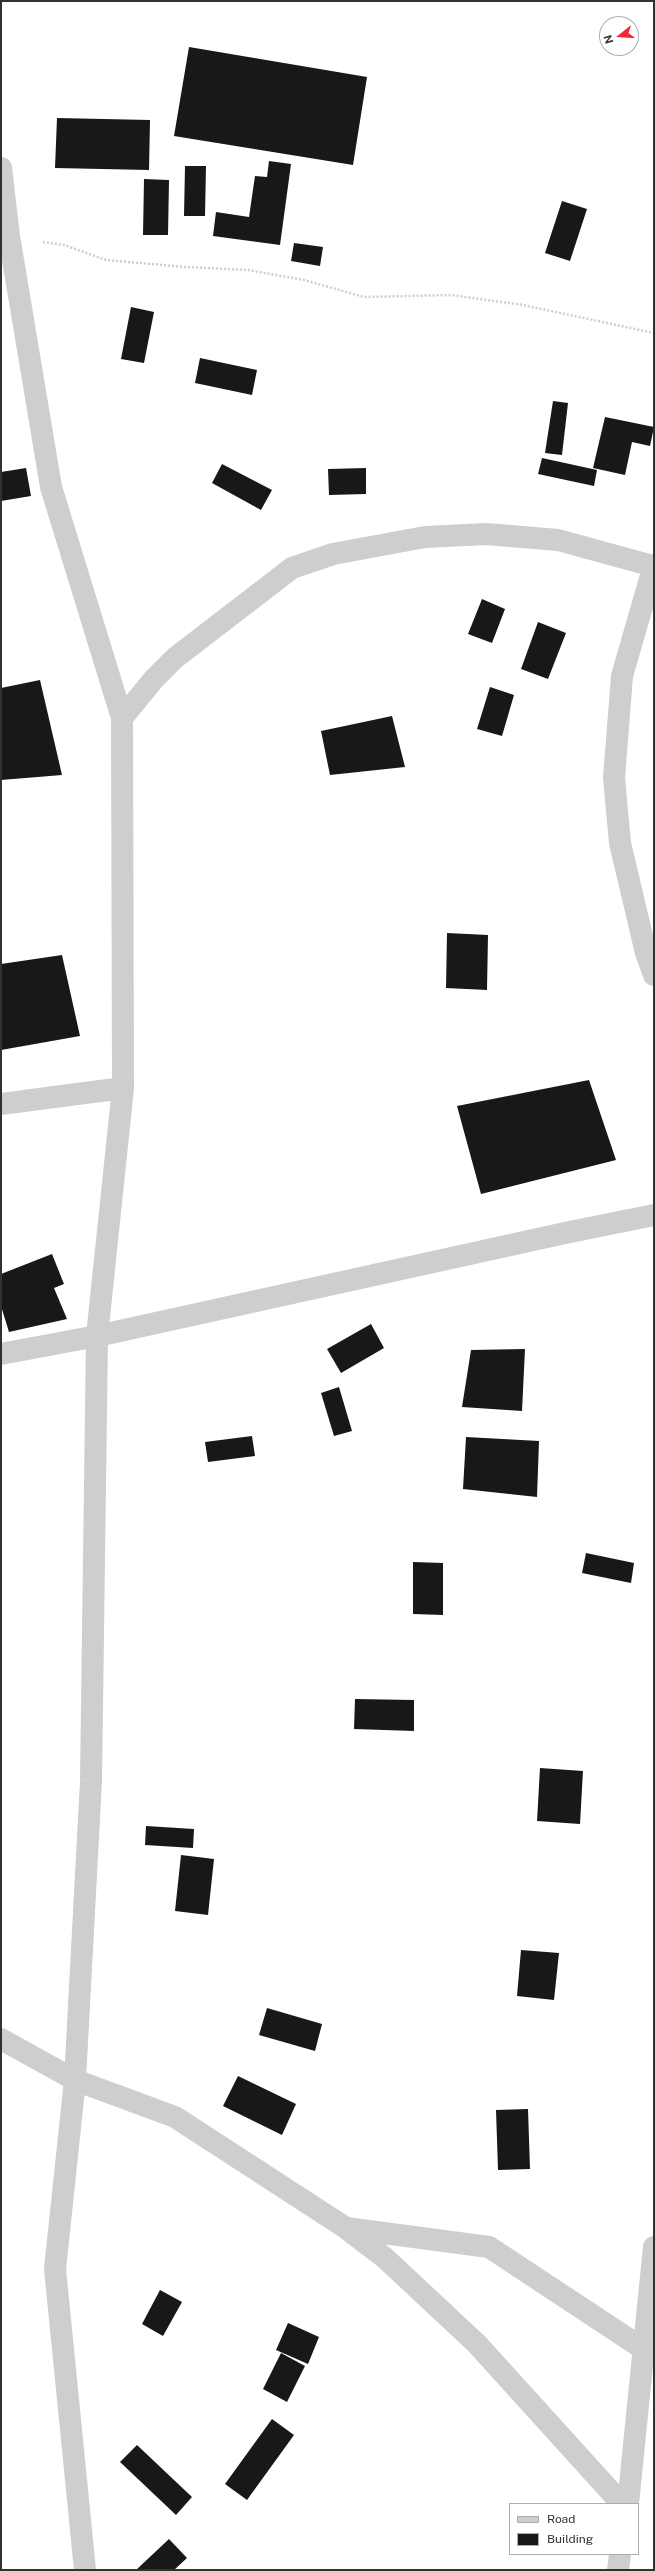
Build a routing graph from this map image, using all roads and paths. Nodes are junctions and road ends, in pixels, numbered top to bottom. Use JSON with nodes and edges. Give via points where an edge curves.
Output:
{"nodes":[{"id":1,"x":1,"y":168,"type":"edge"},
{"id":2,"x":5,"y":235,"type":"edge"},
{"id":3,"x":654,"y":333,"type":"edge"},
{"id":4,"x":654,"y":565,"type":"edge"},
{"id":5,"x":122,"y":718,"type":"junction"},
{"id":6,"x":654,"y":976,"type":"edge"},
{"id":7,"x":123,"y":1088,"type":"junction"},
{"id":8,"x":1,"y":1104,"type":"edge"},
{"id":9,"x":654,"y":1216,"type":"edge"},
{"id":10,"x":97,"y":1336,"type":"junction"},
{"id":11,"x":1,"y":1354,"type":"edge"},
{"id":12,"x":1,"y":2039,"type":"edge"},
{"id":13,"x":75,"y":2080,"type":"junction"},
{"id":14,"x":346,"y":2228,"type":"junction"},
{"id":15,"x":654,"y":2247,"type":"edge"},
{"id":16,"x":649,"y":2350,"type":"edge"},
{"id":17,"x":621,"y":2503,"type":"edge"},
{"id":18,"x":628,"y":2503,"type":"edge"},
{"id":19,"x":620,"y":2555,"type":"edge"},
{"id":20,"x":85,"y":2570,"type":"edge"},
{"id":21,"x":618,"y":2570,"type":"edge"}],
"edges":[{"from":1,"to":2,"type":"street"},
{"from":2,"to":3,"type":"path","via":[[64,245],[106,260],[185,268],[248,270],[304,280],[364,297],[451,295],[523,305]]},
{"from":2,"to":5,"type":"street","via":[[51,487]]},
{"from":4,"to":5,"type":"street","via":[[558,540],[486,534],[425,537],[333,554],[292,568],[181,653],[154,679]]},
{"from":4,"to":6,"type":"street","via":[[622,676],[614,778],[620,843],[646,953]]},
{"from":5,"to":7,"type":"street"},
{"from":7,"to":8,"type":"street"},
{"from":7,"to":10,"type":"street"},
{"from":9,"to":10,"type":"street","via":[[565,1233]]},
{"from":10,"to":11,"type":"street"},
{"from":10,"to":13,"type":"street","via":[[91,1781]]},
{"from":12,"to":13,"type":"street"},
{"from":13,"to":14,"type":"street","via":[[175,2117]]},
{"from":13,"to":20,"type":"street","via":[[55,2269]]},
{"from":14,"to":16,"type":"street","via":[[489,2247]]},
{"from":14,"to":17,"type":"street","via":[[385,2258],[476,2344]]},
{"from":15,"to":16,"type":"street"},
{"from":16,"to":18,"type":"street"},
{"from":19,"to":21,"type":"street"}]}
